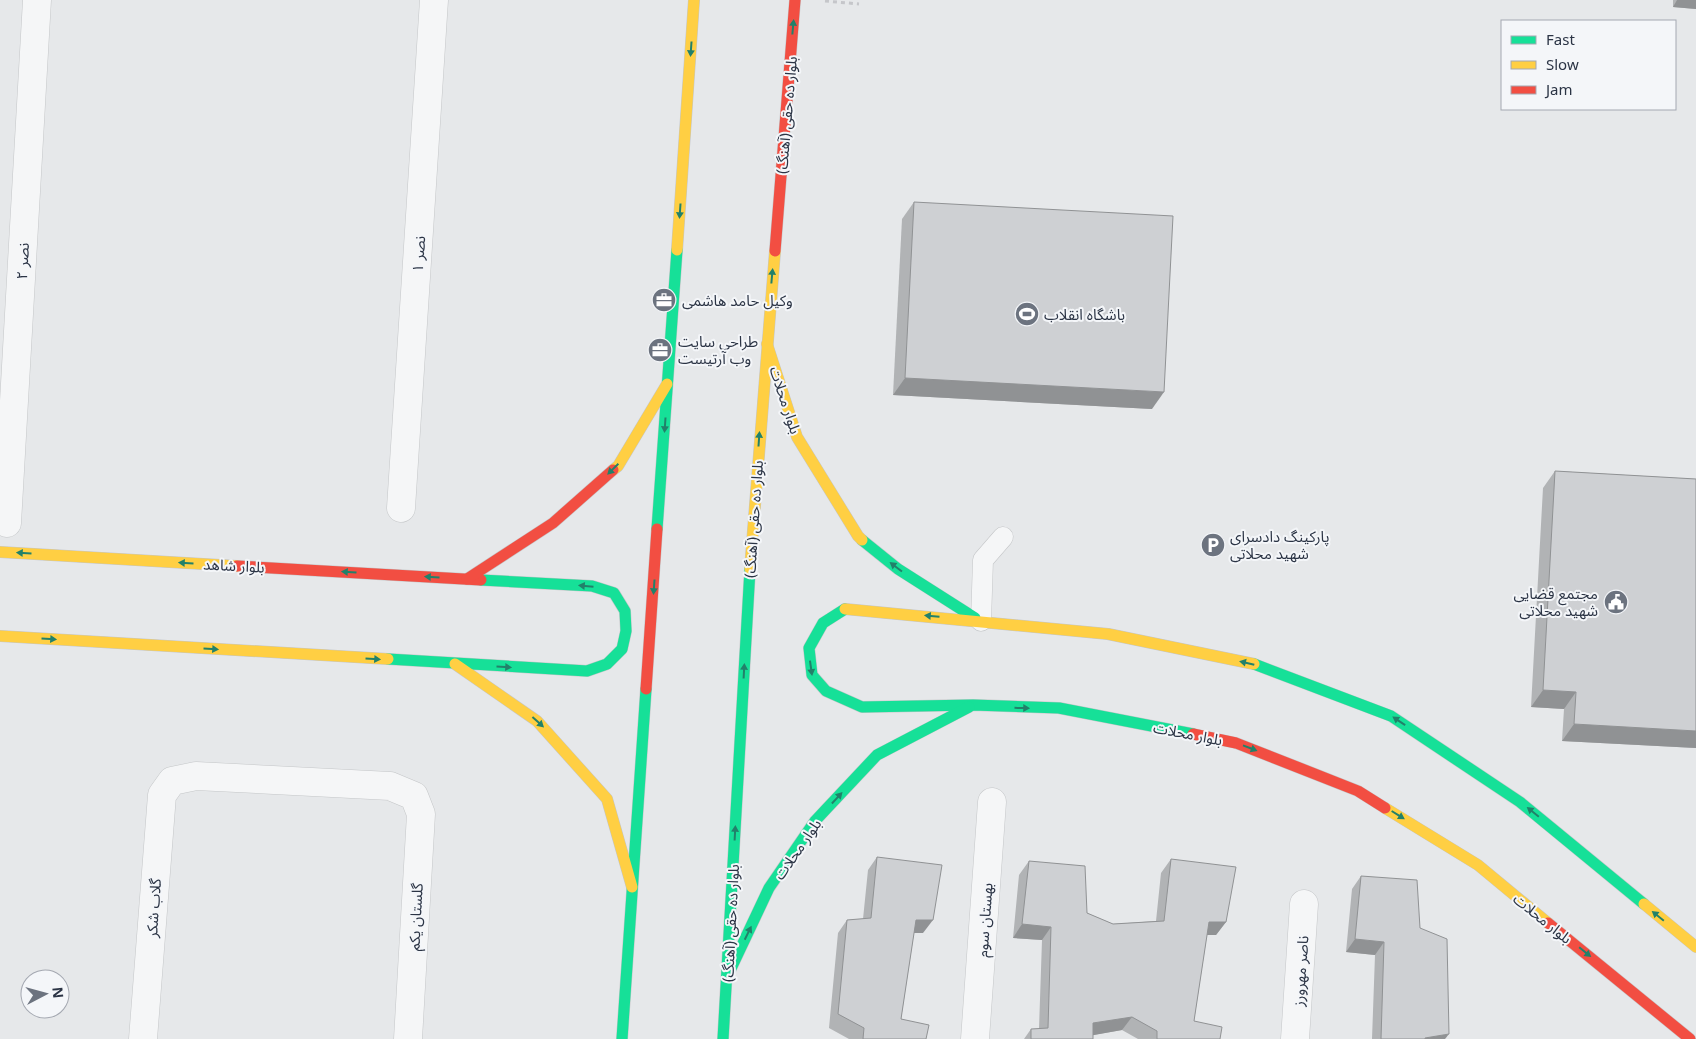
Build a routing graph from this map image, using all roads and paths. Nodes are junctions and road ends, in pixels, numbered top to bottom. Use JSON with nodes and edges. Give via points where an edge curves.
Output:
{"nodes":[{"id":1,"x":37,"y":0,"type":"edge"},
{"id":2,"x":434,"y":0,"type":"edge"},
{"id":3,"x":694,"y":0,"type":"edge"},
{"id":4,"x":795,"y":0,"type":"edge"},
{"id":5,"x":822,"y":1,"type":"edge"},
{"id":6,"x":860,"y":4,"type":"dead end"},
{"id":7,"x":767,"y":342,"type":"junction"},
{"id":8,"x":668,"y":384,"type":"junction"},
{"id":9,"x":401,"y":508,"type":"dead end"},
{"id":10,"x":7,"y":523,"type":"dead end"},
{"id":11,"x":1003,"y":537,"type":"dead end"},
{"id":12,"x":0,"y":552,"type":"edge"},
{"id":13,"x":467,"y":579,"type":"junction"},
{"id":14,"x":981,"y":621,"type":"junction"},
{"id":15,"x":0,"y":636,"type":"edge"},
{"id":16,"x":455,"y":664,"type":"junction"},
{"id":17,"x":973,"y":705,"type":"junction"},
{"id":18,"x":414,"y":796,"type":"joint"},
{"id":19,"x":992,"y":802,"type":"dead end"},
{"id":20,"x":633,"y":889,"type":"junction"},
{"id":21,"x":1304,"y":904,"type":"dead end"},
{"id":22,"x":1696,"y":946,"type":"edge"},
{"id":23,"x":727,"y":977,"type":"junction"},
{"id":24,"x":143,"y":1039,"type":"edge"},
{"id":25,"x":408,"y":1039,"type":"edge"},
{"id":26,"x":622,"y":1039,"type":"edge"},
{"id":27,"x":723,"y":1039,"type":"edge"},
{"id":28,"x":975,"y":1039,"type":"edge"},
{"id":29,"x":1295,"y":1039,"type":"edge"},
{"id":30,"x":1690,"y":1039,"type":"edge"}],
"edges":[{"from":1,"to":10,"type":"street","name":"نصر ۲"},
{"from":2,"to":9,"type":"street","name":"نصر ۱"},
{"from":3,"to":8,"type":"main road","one_way":true},
{"from":7,"to":4,"type":"main road","name":"بلوار ده حقی (آهنگ)","one_way":true},
{"from":5,"to":6,"type":"path"},
{"from":14,"to":7,"type":"main road","name":"بلوار محلات","one_way":true,"via":[[898,569],[858,536],[797,437]]},
{"from":23,"to":7,"type":"main road","name":"بلوار ده حقی (آهنگ)","one_way":true,"via":[[752,536]]},
{"from":8,"to":13,"type":"main road","one_way":true,"via":[[618,466],[553,523]]},
{"from":8,"to":20,"type":"main road","one_way":true},
{"from":11,"to":14,"type":"lane","via":[[983,560]]},
{"from":13,"to":12,"type":"main road","name":"بلوار شاهد","one_way":true},
{"from":16,"to":13,"type":"main road","name":"بلوار شاهد","one_way":true,"via":[[587,671],[607,664],[622,649],[626,631],[626,611],[614,593],[592,586]]},
{"from":14,"to":17,"type":"main road","one_way":true,"via":[[844,609],[823,623],[809,648],[812,675],[826,692],[862,707]]},
{"from":22,"to":14,"type":"main road","name":"بلوار محلات","one_way":true,"via":[[1520,802],[1391,716],[1254,664],[1108,634]]},
{"from":15,"to":16,"type":"main road","one_way":true},
{"from":16,"to":20,"type":"main road","one_way":true,"via":[[537,721],[607,799]]},
{"from":23,"to":17,"type":"main road","name":"بلوار محلات","one_way":true,"via":[[769,888],[815,821],[877,755]]},
{"from":17,"to":30,"type":"main road","name":"بلوار محلات","one_way":true,"via":[[1059,708],[1236,743],[1358,791],[1478,865]]},
{"from":18,"to":24,"type":"street","name":"گلاب شکر","via":[[390,786],[196,776],[172,781],[162,795]]},
{"from":18,"to":25,"type":"street","name":"گلستان یکم","via":[[421,814]]},
{"from":19,"to":28,"type":"street","name":"بهستان سوم"},
{"from":20,"to":26,"type":"main road"},
{"from":21,"to":29,"type":"street","name":"ناصر مهرورز"},
{"from":23,"to":27,"type":"main road","name":"بلوار ده حقی (آهنگ)"}]}
